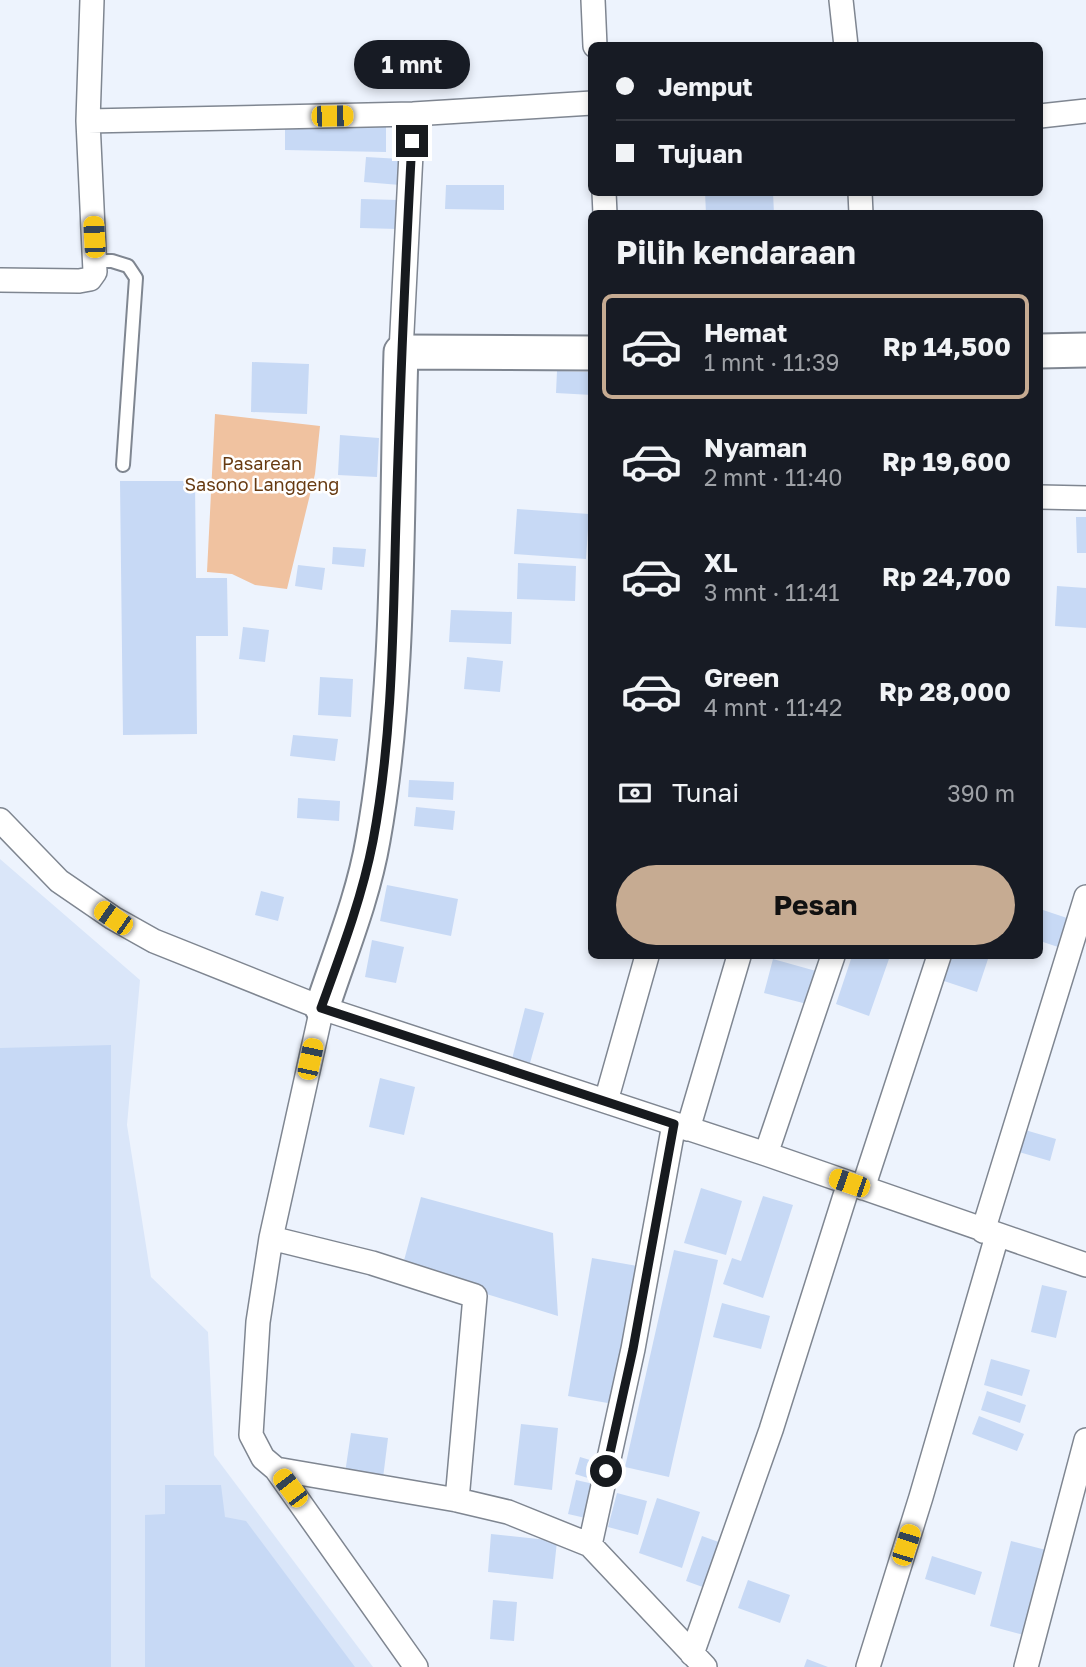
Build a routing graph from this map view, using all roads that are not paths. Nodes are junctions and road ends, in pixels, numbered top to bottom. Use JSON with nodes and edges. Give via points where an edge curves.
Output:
{"nodes":[{"id":1,"x":92,"y":0,"type":"edge"},
{"id":2,"x":593,"y":0,"type":"edge"},
{"id":3,"x":841,"y":0,"type":"edge"},
{"id":4,"x":595,"y":42,"type":"edge"},
{"id":5,"x":846,"y":42,"type":"edge"},
{"id":6,"x":588,"y":103,"type":"edge"},
{"id":7,"x":1086,"y":111,"type":"edge"},
{"id":8,"x":413,"y":114,"type":"junction"},
{"id":9,"x":1043,"y":116,"type":"edge"},
{"id":10,"x":88,"y":121,"type":"junction"},
{"id":11,"x":95,"y":261,"type":"junction"},
{"id":12,"x":0,"y":280,"type":"edge"},
{"id":13,"x":1086,"y":350,"type":"edge"},
{"id":14,"x":1043,"y":351,"type":"edge"},
{"id":15,"x":401,"y":352,"type":"junction"},
{"id":16,"x":588,"y":353,"type":"edge"},
{"id":17,"x":123,"y":465,"type":"dead end"},
{"id":18,"x":1043,"y":497,"type":"edge"},
{"id":19,"x":1086,"y":498,"type":"edge"},
{"id":20,"x":0,"y":820,"type":"edge"},
{"id":21,"x":1086,"y":897,"type":"edge"},
{"id":22,"x":646,"y":959,"type":"edge"},
{"id":23,"x":737,"y":959,"type":"edge"},
{"id":24,"x":832,"y":959,"type":"edge"},
{"id":25,"x":938,"y":959,"type":"edge"},
{"id":26,"x":321,"y":1008,"type":"junction"},
{"id":27,"x":606,"y":1101,"type":"junction"},
{"id":28,"x":681,"y":1126,"type":"junction"},
{"id":29,"x":766,"y":1154,"type":"junction"},
{"id":30,"x":856,"y":1186,"type":"junction"},
{"id":31,"x":990,"y":1234,"type":"junction"},
{"id":32,"x":271,"y":1238,"type":"junction"},
{"id":33,"x":1086,"y":1265,"type":"edge"},
{"id":34,"x":1086,"y":1440,"type":"edge"},
{"id":35,"x":276,"y":1469,"type":"junction"},
{"id":36,"x":457,"y":1500,"type":"junction"},
{"id":37,"x":590,"y":1545,"type":"junction"},
{"id":38,"x":699,"y":1661,"type":"edge"},
{"id":39,"x":416,"y":1667,"type":"edge"},
{"id":40,"x":867,"y":1667,"type":"edge"},
{"id":41,"x":1026,"y":1667,"type":"edge"}],
"edges":[{"from":1,"to":10,"type":"street"},
{"from":2,"to":4,"type":"street"},
{"from":3,"to":5,"type":"street"},
{"from":6,"to":8,"type":"street"},
{"from":7,"to":9,"type":"street"},
{"from":8,"to":10,"type":"street"},
{"from":8,"to":15,"type":"street"},
{"from":10,"to":11,"type":"street"},
{"from":11,"to":12,"type":"street","via":[[94,276],[85,281]]},
{"from":11,"to":17,"type":"lane","via":[[128,266],[136,278]]},
{"from":13,"to":14,"type":"street"},
{"from":15,"to":16,"type":"street"},
{"from":15,"to":26,"type":"street","via":[[390,679],[382,780],[358,902]]},
{"from":18,"to":19,"type":"street"},
{"from":20,"to":26,"type":"street","via":[[59,881],[130,928],[154,942]]},
{"from":21,"to":31,"type":"street"},
{"from":22,"to":27,"type":"street"},
{"from":23,"to":28,"type":"street"},
{"from":24,"to":29,"type":"street"},
{"from":25,"to":30,"type":"street"},
{"from":26,"to":27,"type":"street"},
{"from":26,"to":32,"type":"street"},
{"from":27,"to":28,"type":"street"},
{"from":28,"to":29,"type":"street"},
{"from":28,"to":37,"type":"street"},
{"from":29,"to":30,"type":"street"},
{"from":30,"to":31,"type":"street"},
{"from":30,"to":38,"type":"street","via":[[771,1430]]},
{"from":31,"to":33,"type":"street"},
{"from":31,"to":40,"type":"street","via":[[922,1497]]},
{"from":32,"to":35,"type":"street","via":[[258,1322],[251,1435],[263,1458]]},
{"from":32,"to":36,"type":"street","via":[[372,1263],[475,1296]]},
{"from":34,"to":41,"type":"street"},
{"from":35,"to":36,"type":"street"},
{"from":35,"to":39,"type":"street"},
{"from":36,"to":37,"type":"street","via":[[508,1512]]},
{"from":37,"to":38,"type":"street"}]}
